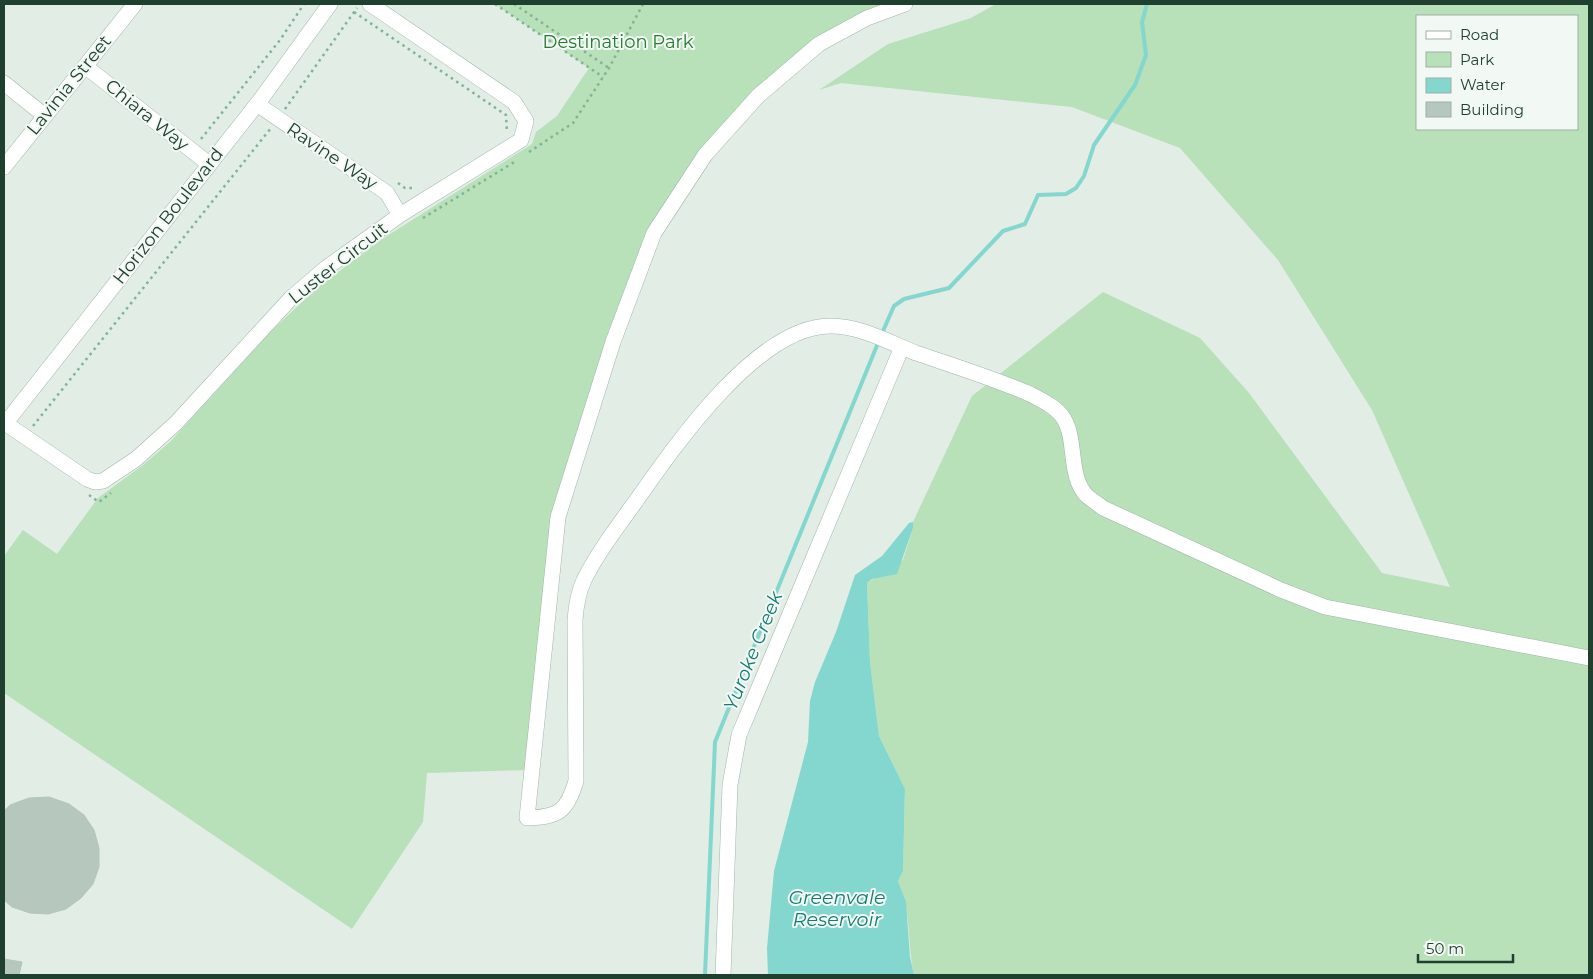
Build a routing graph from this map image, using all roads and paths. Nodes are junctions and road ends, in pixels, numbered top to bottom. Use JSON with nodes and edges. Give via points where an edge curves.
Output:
{"nodes":[{"id":1,"x":135,"y":4,"type":"edge"},
{"id":2,"x":304,"y":4,"type":"edge"},
{"id":3,"x":330,"y":4,"type":"edge"},
{"id":4,"x":495,"y":4,"type":"edge"},
{"id":5,"x":514,"y":4,"type":"edge"},
{"id":6,"x":643,"y":4,"type":"edge"},
{"id":7,"x":905,"y":4,"type":"edge"},
{"id":8,"x":364,"y":5,"type":"edge"},
{"id":9,"x":354,"y":12,"type":"junction"},
{"id":10,"x":85,"y":66,"type":"junction"},
{"id":11,"x":609,"y":68,"type":"junction"},
{"id":12,"x":603,"y":77,"type":"junction"},
{"id":13,"x":4,"y":83,"type":"edge"},
{"id":14,"x":257,"y":104,"type":"junction"},
{"id":15,"x":284,"y":112,"type":"dead end"},
{"id":16,"x":45,"y":116,"type":"junction"},
{"id":17,"x":273,"y":124,"type":"dead end"},
{"id":18,"x":506,"y":134,"type":"dead end"},
{"id":19,"x":201,"y":139,"type":"dead end"},
{"id":20,"x":526,"y":154,"type":"dead end"},
{"id":21,"x":519,"y":159,"type":"dead end"},
{"id":22,"x":209,"y":164,"type":"junction"},
{"id":23,"x":4,"y":167,"type":"edge"},
{"id":24,"x":390,"y":178,"type":"dead end"},
{"id":25,"x":423,"y":184,"type":"dead end"},
{"id":26,"x":400,"y":215,"type":"junction"},
{"id":27,"x":416,"y":223,"type":"dead end"},
{"id":28,"x":902,"y":347,"type":"junction"},
{"id":29,"x":5,"y":424,"type":"edge"},
{"id":30,"x":30,"y":430,"type":"dead end"},
{"id":31,"x":83,"y":491,"type":"dead end"},
{"id":32,"x":113,"y":491,"type":"dead end"},
{"id":33,"x":1589,"y":658,"type":"edge"},
{"id":34,"x":722,"y":975,"type":"edge"}],
"edges":[{"from":1,"to":10,"type":"street","name":"Lavinia Street"},
{"from":2,"to":19,"type":"path","via":[[280,40]]},
{"from":3,"to":14,"type":"street","name":"Horizon Boulevard"},
{"from":4,"to":12,"type":"path"},
{"from":5,"to":11,"type":"path"},
{"from":6,"to":11,"type":"path"},
{"from":7,"to":28,"type":"street","via":[[866,18],[819,44],[758,96],[705,156],[654,233],[613,342],[558,517],[527,818],[551,817],[563,810],[572,797],[576,781],[575,620],[583,581],[700,414],[777,344],[809,329],[848,328],[870,333]]},
{"from":8,"to":9,"type":"path"},
{"from":8,"to":26,"type":"street","name":"Luster Circuit","via":[[507,96],[526,121],[521,140],[508,150]]},
{"from":9,"to":15,"type":"path"},
{"from":9,"to":18,"type":"path","via":[[506,115]]},
{"from":10,"to":16,"type":"street","name":"Lavinia Street"},
{"from":10,"to":22,"type":"street","name":"Chiara Way"},
{"from":11,"to":12,"type":"path"},
{"from":12,"to":20,"type":"path","via":[[573,123]]},
{"from":13,"to":16,"type":"street"},
{"from":14,"to":22,"type":"street","name":"Horizon Boulevard"},
{"from":14,"to":26,"type":"street","name":"Ravine Way","via":[[387,193]]},
{"from":16,"to":23,"type":"street","name":"Lavinia Street"},
{"from":17,"to":30,"type":"path"},
{"from":21,"to":27,"type":"path"},
{"from":22,"to":29,"type":"street","name":"Horizon Boulevard"},
{"from":24,"to":25,"type":"path","via":[[405,188],[414,189]]},
{"from":26,"to":29,"type":"street","name":"Luster Circuit","via":[[326,268],[291,298],[176,423],[108,479],[95,482],[87,479]]},
{"from":28,"to":33,"type":"street","via":[[1004,383],[1050,405],[1064,418],[1078,478],[1086,495],[1103,508],[1281,590],[1325,607]]},
{"from":28,"to":34,"type":"street","via":[[739,735],[730,785]]},
{"from":31,"to":32,"type":"path","via":[[100,502]]}]}
